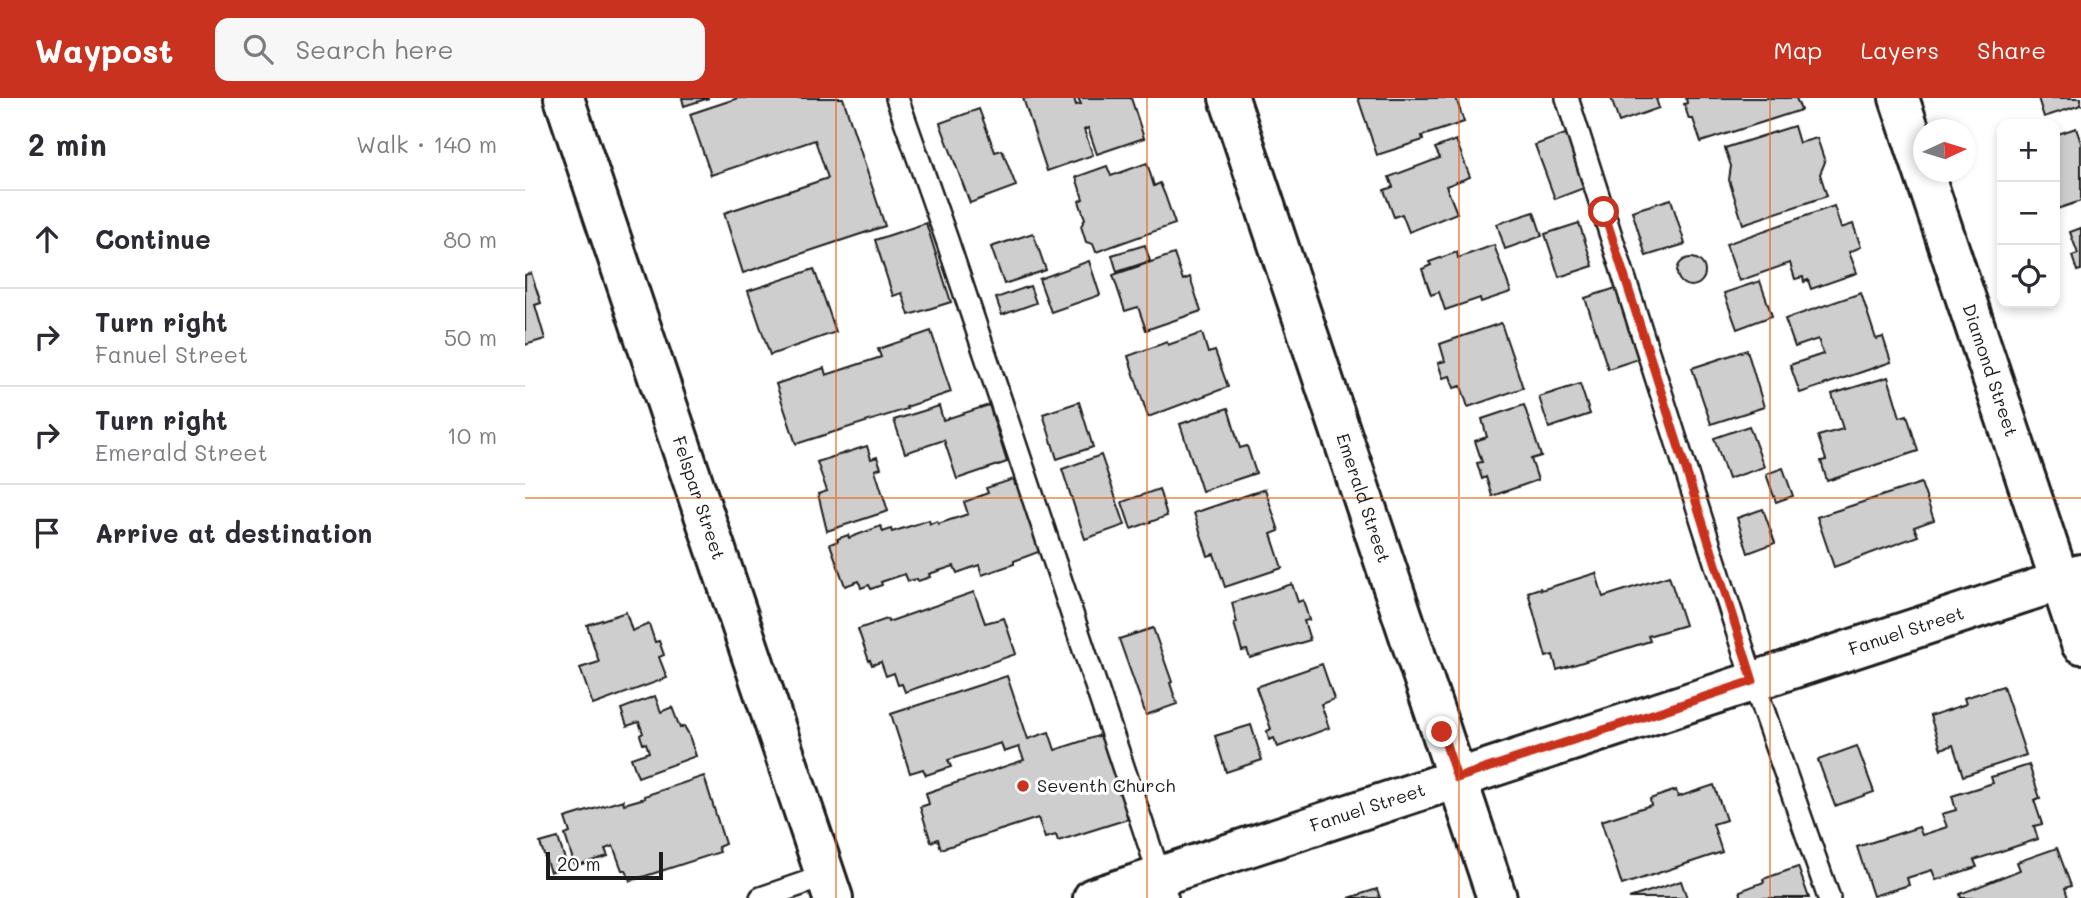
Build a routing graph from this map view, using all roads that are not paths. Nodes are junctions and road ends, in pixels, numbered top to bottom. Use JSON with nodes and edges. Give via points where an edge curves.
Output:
{"nodes":[{"id":1,"x":563,"y":98,"type":"edge"},
{"id":2,"x":897,"y":98,"type":"edge"},
{"id":3,"x":1229,"y":98,"type":"edge"},
{"id":4,"x":1567,"y":98,"type":"edge"},
{"id":5,"x":1899,"y":98,"type":"edge"},
{"id":6,"x":2071,"y":578,"type":"edge"},
{"id":7,"x":2081,"y":644,"type":"edge"},
{"id":8,"x":1753,"y":681,"type":"junction"},
{"id":9,"x":1457,"y":778,"type":"junction"},
{"id":10,"x":1163,"y":886,"type":"edge"},
{"id":11,"x":829,"y":887,"type":"edge"},
{"id":12,"x":761,"y":898,"type":"edge"},
{"id":13,"x":1093,"y":898,"type":"edge"},
{"id":14,"x":1497,"y":898,"type":"edge"},
{"id":15,"x":1829,"y":898,"type":"edge"}],
"edges":[{"from":1,"to":11,"type":"street","name":"Felspar Street"},
{"from":2,"to":10,"type":"lane"},
{"from":3,"to":9,"type":"street","name":"Emerald Street"},
{"from":4,"to":8,"type":"lane"},
{"from":5,"to":6,"type":"street","name":"Diamond Street"},
{"from":6,"to":7,"type":"street","name":"Diamond Street"},
{"from":6,"to":8,"type":"street","name":"Fanuel Street"},
{"from":8,"to":9,"type":"street","name":"Fanuel Street"},
{"from":8,"to":15,"type":"lane"},
{"from":9,"to":10,"type":"street","name":"Fanuel Street"},
{"from":9,"to":14,"type":"street","name":"Emerald Street"},
{"from":10,"to":13,"type":"street","name":"Fanuel Street"},
{"from":11,"to":12,"type":"lane"}]}
